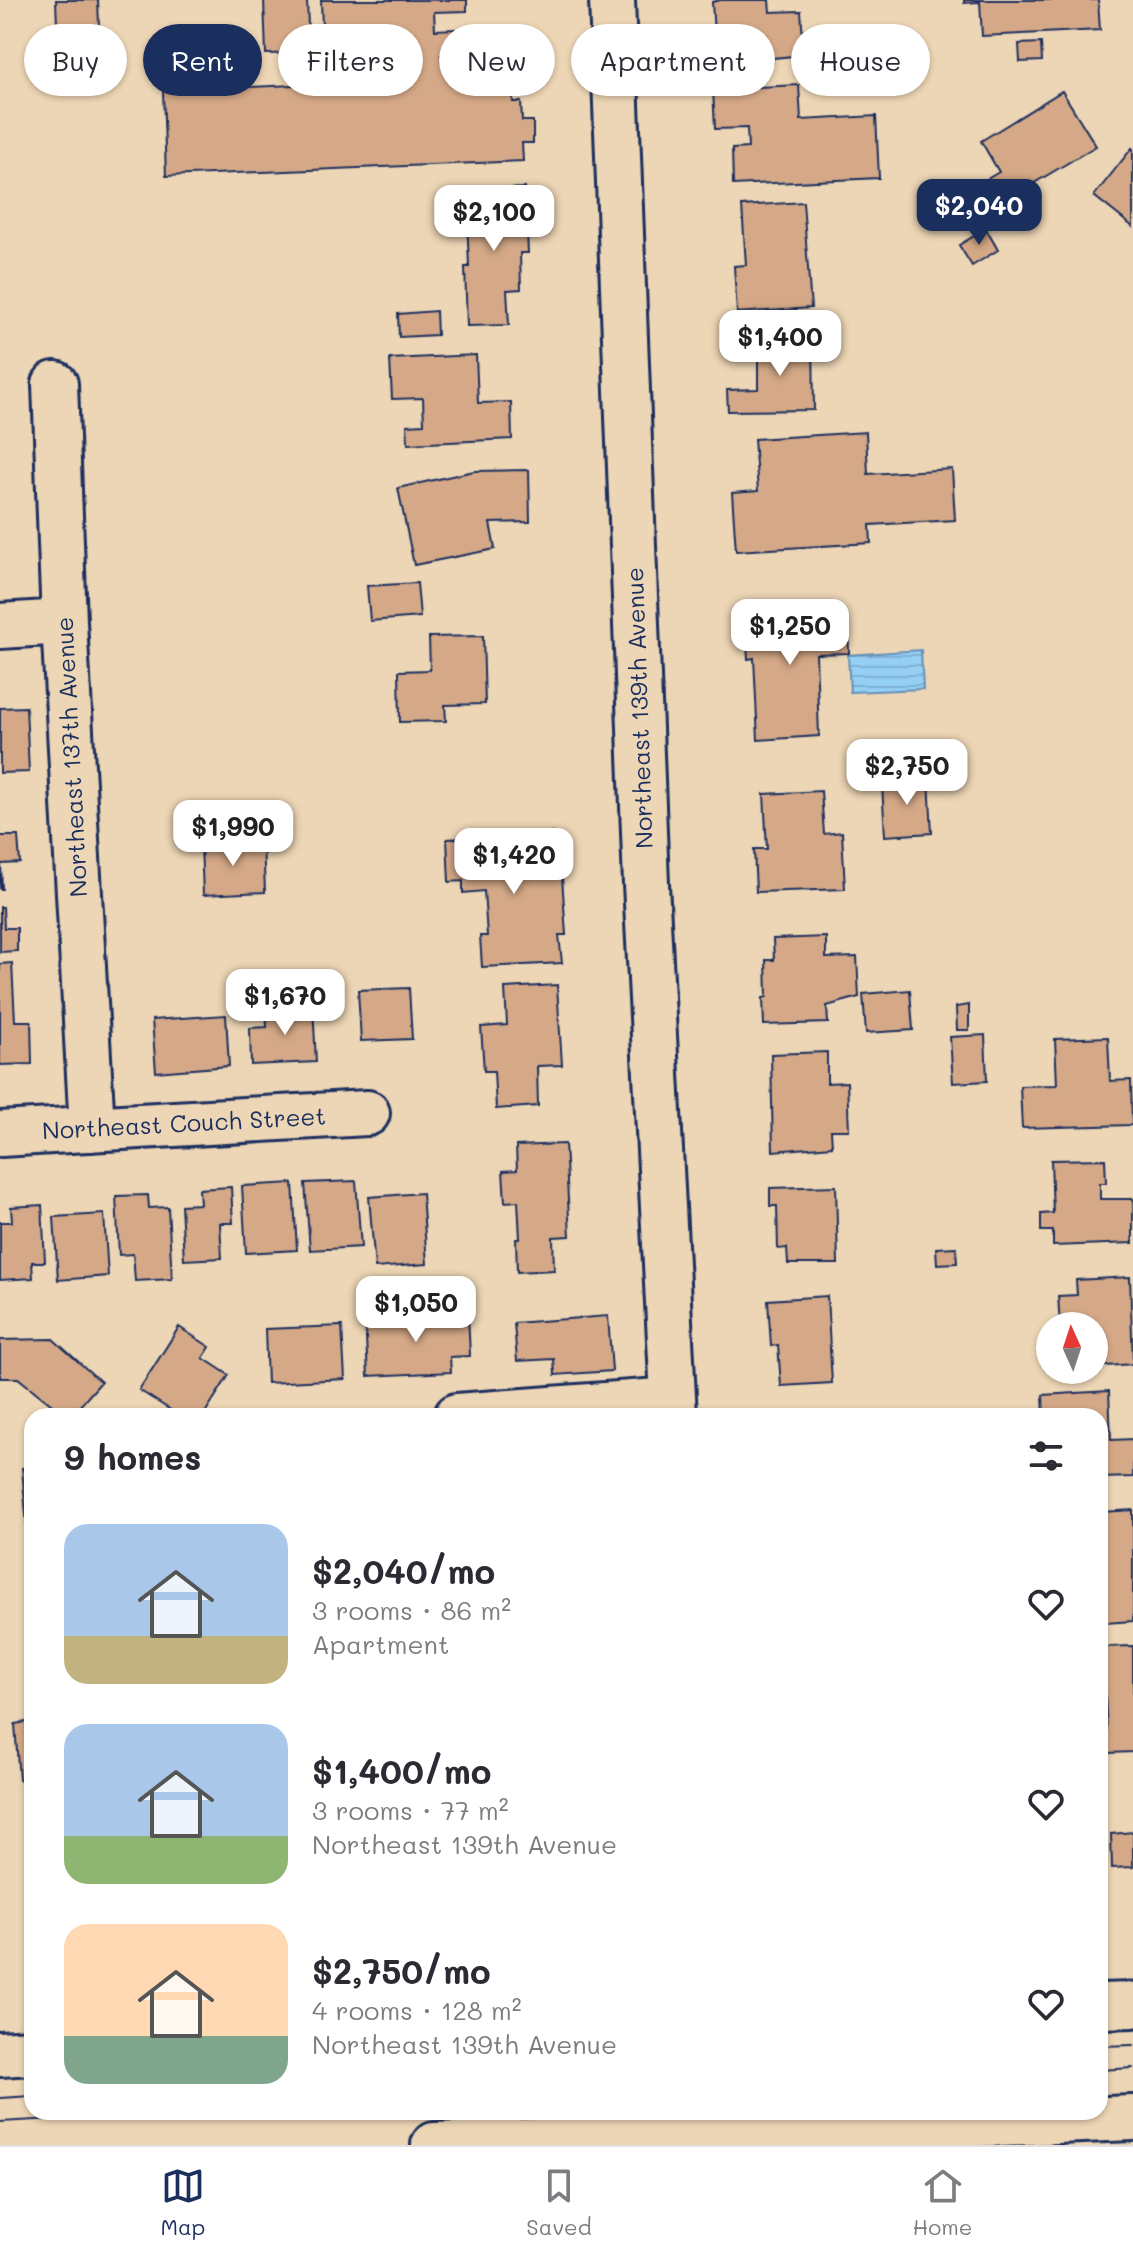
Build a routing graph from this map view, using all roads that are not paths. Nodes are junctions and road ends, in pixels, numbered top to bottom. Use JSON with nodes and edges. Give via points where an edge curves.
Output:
{"nodes":[{"id":1,"x":612,"y":0,"type":"edge"},
{"id":2,"x":55,"y":384,"type":"dead end"},
{"id":3,"x":64,"y":622,"type":"junction"},
{"id":4,"x":0,"y":626,"type":"edge"},
{"id":5,"x":367,"y":1113,"type":"dead end"},
{"id":6,"x":92,"y":1129,"type":"junction"},
{"id":7,"x":0,"y":1134,"type":"edge"},
{"id":8,"x":674,"y":1408,"type":"edge"},
{"id":9,"x":1133,"y":2005,"type":"edge"},
{"id":10,"x":1108,"y":2006,"type":"edge"},
{"id":11,"x":24,"y":2052,"type":"edge"},
{"id":12,"x":0,"y":2054,"type":"edge"},
{"id":13,"x":1133,"y":2118,"type":"edge"},
{"id":14,"x":1108,"y":2119,"type":"edge"},
{"id":15,"x":1062,"y":2120,"type":"edge"},
{"id":16,"x":710,"y":2130,"type":"edge"},
{"id":17,"x":434,"y":2145,"type":"edge"}],
"edges":[{"from":1,"to":8,"type":"street","name":"Northeast 139th Avenue","via":[[646,884]]},
{"from":2,"to":3,"type":"street","name":"Northeast 137th Avenue"},
{"from":3,"to":4,"type":"street"},
{"from":3,"to":6,"type":"street","name":"Northeast 137th Avenue"},
{"from":5,"to":6,"type":"street","name":"Northeast Couch Street"},
{"from":6,"to":7,"type":"street","name":"Northeast Couch Street"},
{"from":9,"to":10,"type":"street"},
{"from":11,"to":12,"type":"street"},
{"from":13,"to":14,"type":"street"},
{"from":15,"to":16,"type":"street"},
{"from":16,"to":17,"type":"street"}]}
